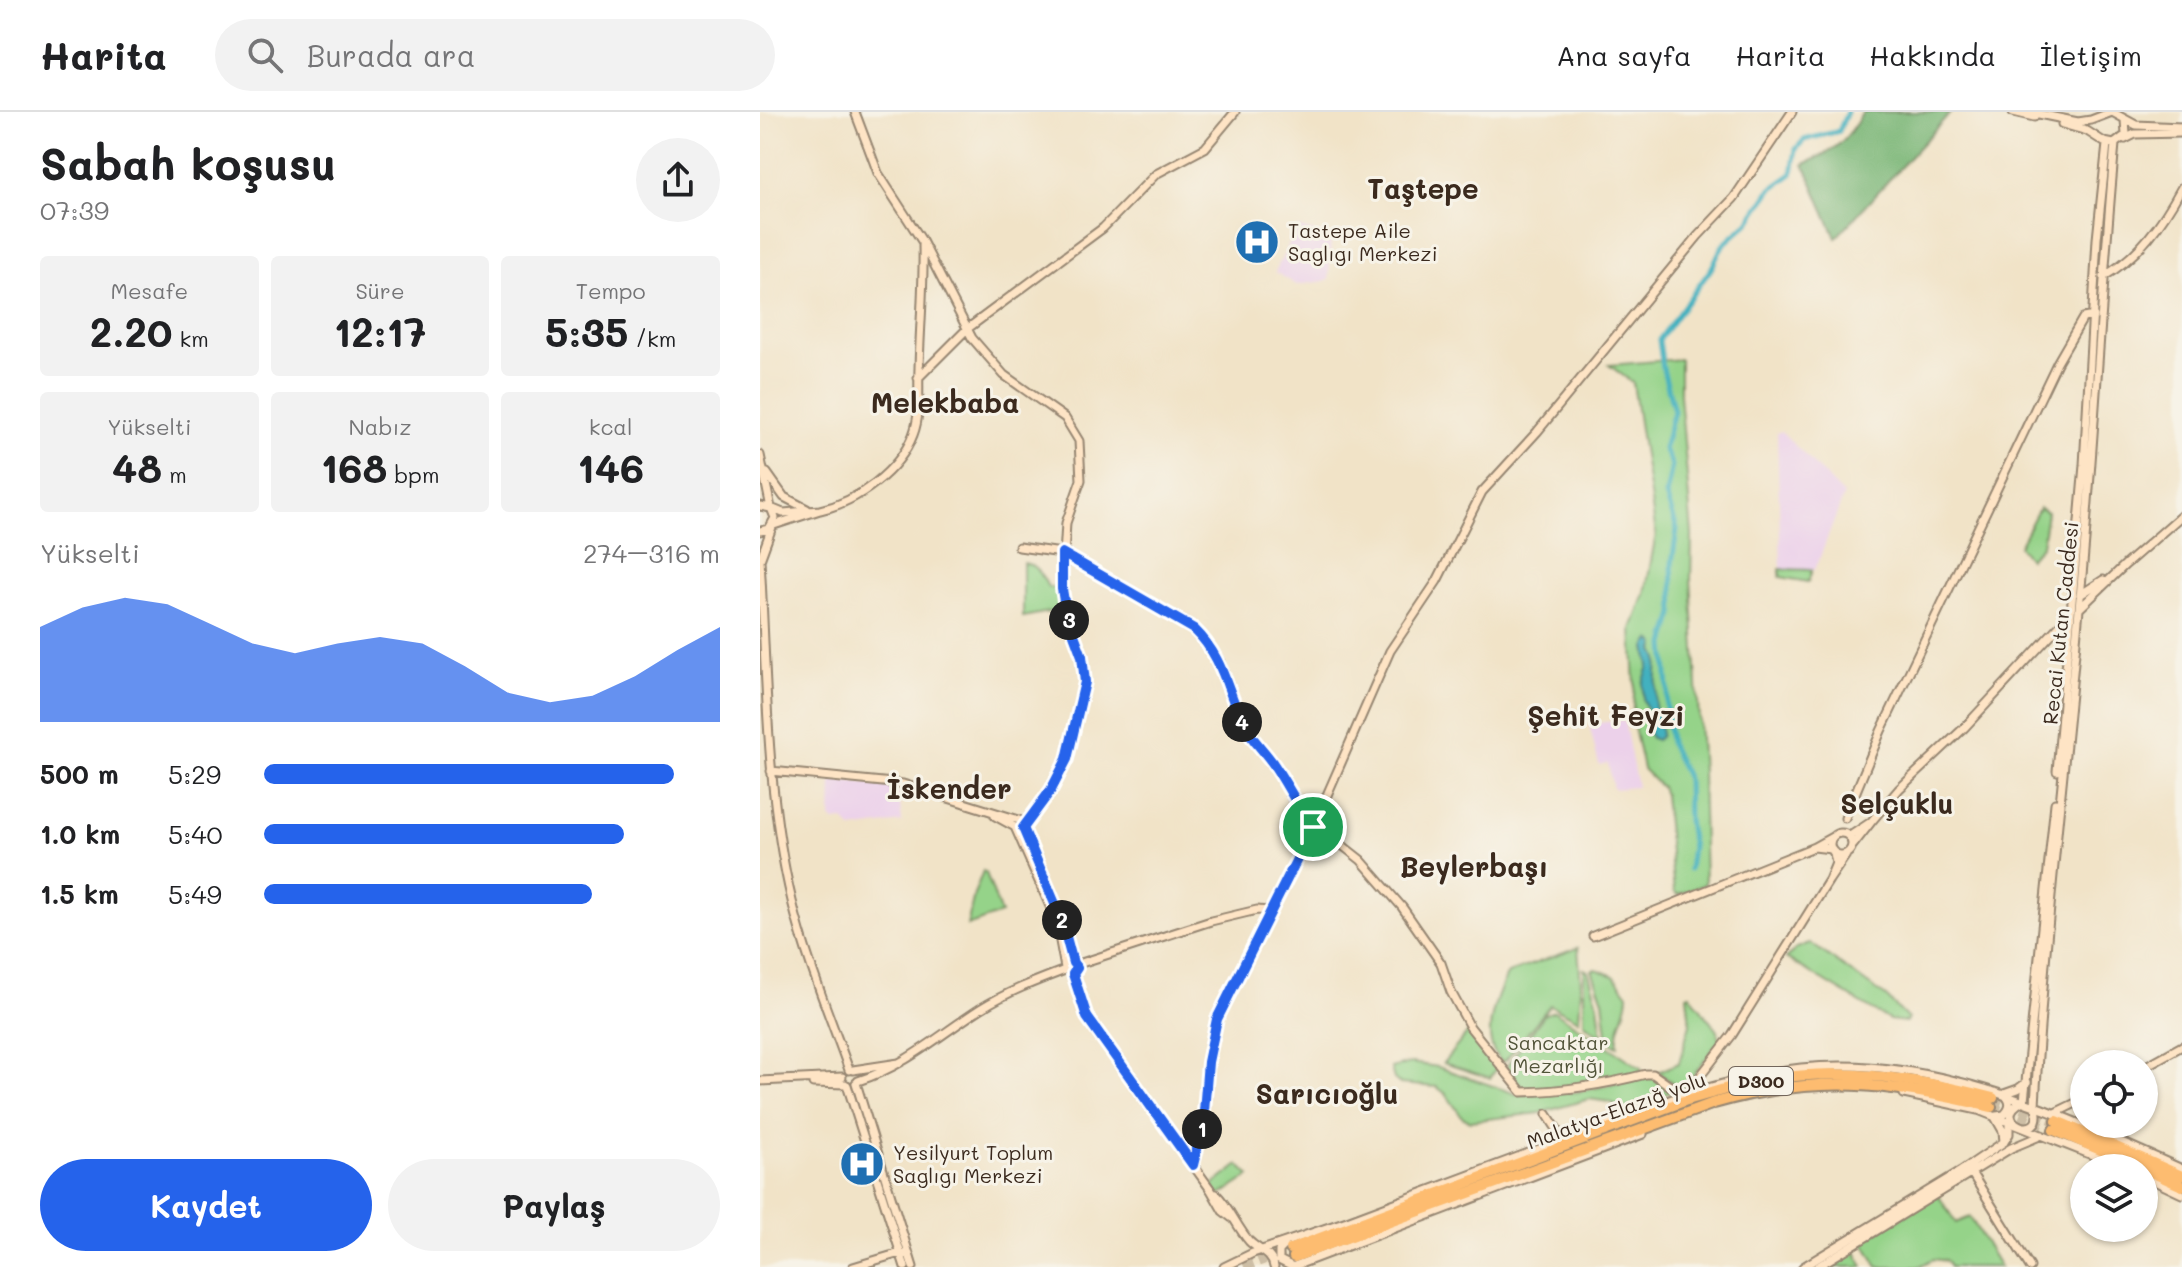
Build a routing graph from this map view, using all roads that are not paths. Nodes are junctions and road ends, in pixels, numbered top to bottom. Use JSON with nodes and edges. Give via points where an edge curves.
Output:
{"nodes":[{"id":1,"x":855,"y":112,"type":"edge"},
{"id":2,"x":1235,"y":112,"type":"edge"},
{"id":3,"x":1792,"y":112,"type":"edge"},
{"id":4,"x":2013,"y":112,"type":"edge"},
{"id":5,"x":2029,"y":112,"type":"edge"},
{"id":6,"x":2111,"y":113,"type":"edge"},
{"id":7,"x":2125,"y":120,"type":"junction"},
{"id":8,"x":2182,"y":127,"type":"edge"},
{"id":9,"x":2182,"y":133,"type":"edge"},
{"id":10,"x":2111,"y":141,"type":"junction"},
{"id":11,"x":2182,"y":187,"type":"edge"},
{"id":12,"x":922,"y":241,"type":"junction"},
{"id":13,"x":2103,"y":277,"type":"junction"},
{"id":14,"x":2094,"y":283,"type":"junction"},
{"id":15,"x":2096,"y":316,"type":"junction"},
{"id":16,"x":967,"y":329,"type":"junction"},
{"id":17,"x":918,"y":378,"type":"junction"},
{"id":18,"x":760,"y":455,"type":"edge"},
{"id":19,"x":764,"y":469,"type":"junction"},
{"id":20,"x":760,"y":506,"type":"edge"},
{"id":21,"x":771,"y":508,"type":"junction"},
{"id":22,"x":820,"y":510,"type":"junction"},
{"id":23,"x":809,"y":511,"type":"junction"},
{"id":24,"x":2182,"y":515,"type":"edge"},
{"id":25,"x":773,"y":526,"type":"junction"},
{"id":26,"x":760,"y":531,"type":"edge"},
{"id":27,"x":1019,"y":547,"type":"dead end"},
{"id":28,"x":1062,"y":553,"type":"junction"},
{"id":29,"x":760,"y":559,"type":"edge"},
{"id":30,"x":2127,"y":563,"type":"junction"},
{"id":31,"x":2081,"y":595,"type":"junction"},
{"id":32,"x":2072,"y":601,"type":"junction"},
{"id":33,"x":2079,"y":609,"type":"junction"},
{"id":34,"x":2071,"y":614,"type":"junction"},
{"id":35,"x":771,"y":771,"type":"junction"},
{"id":36,"x":1845,"y":818,"type":"junction"},
{"id":37,"x":1871,"y":822,"type":"junction"},
{"id":38,"x":1019,"y":825,"type":"junction"},
{"id":39,"x":1313,"y":827,"type":"junction"},
{"id":40,"x":1834,"y":835,"type":"junction"},
{"id":41,"x":1849,"y":835,"type":"junction"},
{"id":42,"x":1853,"y":845,"type":"junction"},
{"id":43,"x":1814,"y":847,"type":"junction"},
{"id":44,"x":1832,"y":850,"type":"junction"},
{"id":45,"x":1847,"y":853,"type":"junction"},
{"id":46,"x":1829,"y":880,"type":"junction"},
{"id":47,"x":1269,"y":911,"type":"junction"},
{"id":48,"x":1593,"y":936,"type":"dead end"},
{"id":49,"x":1070,"y":968,"type":"junction"},
{"id":50,"x":2182,"y":1046,"type":"edge"},
{"id":51,"x":2158,"y":1059,"type":"edge"},
{"id":52,"x":905,"y":1062,"type":"junction"},
{"id":53,"x":847,"y":1076,"type":"junction"},
{"id":54,"x":760,"y":1081,"type":"edge"},
{"id":55,"x":2027,"y":1081,"type":"junction"},
{"id":56,"x":857,"y":1082,"type":"junction"},
{"id":57,"x":1685,"y":1094,"type":"junction"},
{"id":58,"x":1996,"y":1101,"type":"junction"},
{"id":59,"x":2022,"y":1101,"type":"junction"},
{"id":60,"x":2035,"y":1107,"type":"junction"},
{"id":61,"x":2070,"y":1110,"type":"edge"},
{"id":62,"x":1547,"y":1114,"type":"dead end"},
{"id":63,"x":2055,"y":1121,"type":"junction"},
{"id":64,"x":2009,"y":1123,"type":"junction"},
{"id":65,"x":2020,"y":1127,"type":"junction"},
{"id":66,"x":2042,"y":1135,"type":"junction"},
{"id":67,"x":1569,"y":1142,"type":"junction"},
{"id":68,"x":2004,"y":1142,"type":"junction"},
{"id":69,"x":2090,"y":1154,"type":"edge"},
{"id":70,"x":2116,"y":1154,"type":"edge"},
{"id":71,"x":1193,"y":1165,"type":"junction"},
{"id":72,"x":1970,"y":1169,"type":"junction"},
{"id":73,"x":2182,"y":1169,"type":"edge"},
{"id":74,"x":2158,"y":1176,"type":"edge"},
{"id":75,"x":2182,"y":1176,"type":"edge"},
{"id":76,"x":2158,"y":1183,"type":"edge"},
{"id":77,"x":2182,"y":1186,"type":"edge"},
{"id":78,"x":2182,"y":1194,"type":"edge"},
{"id":79,"x":1244,"y":1234,"type":"junction"},
{"id":80,"x":1261,"y":1252,"type":"junction"},
{"id":81,"x":900,"y":1253,"type":"junction"},
{"id":82,"x":909,"y":1257,"type":"junction"},
{"id":83,"x":1291,"y":1257,"type":"edge"},
{"id":84,"x":1246,"y":1263,"type":"edge"},
{"id":85,"x":1231,"y":1266,"type":"edge"},
{"id":86,"x":853,"y":1267,"type":"edge"},
{"id":87,"x":905,"y":1267,"type":"edge"},
{"id":88,"x":913,"y":1267,"type":"edge"},
{"id":89,"x":1274,"y":1267,"type":"edge"},
{"id":90,"x":1803,"y":1267,"type":"edge"},
{"id":91,"x":1817,"y":1267,"type":"edge"},
{"id":92,"x":2030,"y":1267,"type":"edge"}],
"edges":[{"from":1,"to":12,"type":"main road","via":[[878,173]]},
{"from":2,"to":16,"type":"main road","via":[[1205,148],[1156,174],[1103,228]]},
{"from":3,"to":39,"type":"main road","via":[[1734,198],[1482,492],[1437,581],[1390,651]]},
{"from":4,"to":10,"type":"main road"},
{"from":5,"to":6,"type":"main road","via":[[2078,122]]},
{"from":6,"to":7,"type":"main road"},
{"from":6,"to":10,"type":"main road","via":[[2096,129]]},
{"from":7,"to":8,"type":"main road"},
{"from":7,"to":10,"type":"main road","via":[[2128,130]]},
{"from":9,"to":10,"type":"main road","via":[[2135,134]]},
{"from":10,"to":13,"type":"main road","name":"Recai Kutan Caddesi"},
{"from":10,"to":14,"type":"main road","name":"Recai Kutan Caddesi"},
{"from":11,"to":13,"type":"main road","via":[[2152,236]]},
{"from":12,"to":16,"type":"main road"},
{"from":12,"to":17,"type":"main road"},
{"from":13,"to":14,"type":"main road"},
{"from":13,"to":15,"type":"main road","name":"Recai Kutan Caddesi"},
{"from":14,"to":15,"type":"main road","name":"Recai Kutan Caddesi"},
{"from":15,"to":31,"type":"main road","name":"Recai Kutan Caddesi","via":[[2100,345]]},
{"from":15,"to":32,"type":"main road","name":"Recai Kutan Caddesi"},
{"from":15,"to":36,"type":"main road","via":[[2083,318],[2050,376]]},
{"from":16,"to":17,"type":"main road"},
{"from":16,"to":28,"type":"main road","via":[[1004,375],[1065,418],[1077,434],[1081,480]]},
{"from":17,"to":22,"type":"main road","via":[[916,424],[908,445],[859,496]]},
{"from":18,"to":19,"type":"main road"},
{"from":19,"to":21,"type":"main road"},
{"from":19,"to":23,"type":"main road","via":[[784,497]]},
{"from":20,"to":21,"type":"main road"},
{"from":21,"to":23,"type":"main road","via":[[783,513]]},
{"from":21,"to":25,"type":"main road"},
{"from":22,"to":23,"type":"main road"},
{"from":22,"to":25,"type":"main road"},
{"from":24,"to":30,"type":"main road"},
{"from":25,"to":26,"type":"main road"},
{"from":25,"to":29,"type":"main road"},
{"from":27,"to":28,"type":"main road"},
{"from":28,"to":38,"type":"main road","via":[[1066,613],[1082,656],[1085,682],[1067,759],[1051,790]]},
{"from":28,"to":39,"type":"main road","via":[[1205,640],[1220,662],[1250,735]]},
{"from":29,"to":35,"type":"main road"},
{"from":30,"to":31,"type":"main road"},
{"from":30,"to":33,"type":"main road"},
{"from":31,"to":32,"type":"main road"},
{"from":31,"to":33,"type":"main road","name":"Recai Kutan Caddesi"},
{"from":32,"to":34,"type":"main road","name":"Recai Kutan Caddesi"},
{"from":33,"to":34,"type":"main road"},
{"from":33,"to":60,"type":"main road","name":"Recai Kutan Caddesi"},
{"from":34,"to":37,"type":"main road"},
{"from":34,"to":55,"type":"main road","name":"Recai Kutan Caddesi"},
{"from":35,"to":38,"type":"main road","via":[[903,784]]},
{"from":35,"to":53,"type":"main road","via":[[792,901]]},
{"from":36,"to":40,"type":"main road"},
{"from":36,"to":41,"type":"main road"},
{"from":37,"to":41,"type":"main road"},
{"from":37,"to":42,"type":"main road"},
{"from":38,"to":49,"type":"main road"},
{"from":39,"to":47,"type":"main road"},
{"from":39,"to":57,"type":"main road","via":[[1361,860],[1402,907],[1437,956],[1470,1027],[1522,1092],[1590,1087],[1653,1074]]},
{"from":40,"to":41,"type":"main road"},
{"from":40,"to":43,"type":"main road"},
{"from":40,"to":44,"type":"main road"},
{"from":41,"to":42,"type":"main road"},
{"from":42,"to":45,"type":"main road"},
{"from":43,"to":44,"type":"main road"},
{"from":43,"to":48,"type":"main road"},
{"from":44,"to":45,"type":"main road"},
{"from":44,"to":46,"type":"main road","via":[[1837,861]]},
{"from":45,"to":46,"type":"main road"},
{"from":46,"to":57,"type":"main road","via":[[1732,1035]]},
{"from":47,"to":49,"type":"main road","via":[[1202,924]]},
{"from":47,"to":71,"type":"main road","via":[[1217,1019]]},
{"from":49,"to":52,"type":"main road","via":[[991,1002]]},
{"from":49,"to":71,"type":"main road","via":[[1087,1017]]},
{"from":50,"to":51,"type":"main road"},
{"from":52,"to":53,"type":"main road"},
{"from":52,"to":56,"type":"main road"},
{"from":53,"to":54,"type":"main road"},
{"from":53,"to":56,"type":"main road"},
{"from":53,"to":56,"type":"main road","via":[[857,1074]]},
{"from":53,"to":81,"type":"main road"},
{"from":55,"to":58,"type":"main road"},
{"from":55,"to":59,"type":"main road","name":"Recai Kutan Caddesi"},
{"from":56,"to":82,"type":"main road"},
{"from":57,"to":58,"type":"main road","via":[[1761,1074],[1826,1066],[1895,1070],[1985,1087]]},
{"from":57,"to":67,"type":"main road"},
{"from":58,"to":59,"type":"main road"},
{"from":58,"to":64,"type":"main road"},
{"from":58,"to":67,"type":"highway","name":"Malatya-Elazığ yolu","number":"D300","via":[[1914,1079],[1821,1073],[1750,1082]]},
{"from":58,"to":68,"type":"main road"},
{"from":58,"to":83,"type":"highway","name":"Malatya-Elazığ yolu","number":"D300","via":[[1837,1084],[1782,1088],[1714,1103]]},
{"from":58,"to":83,"type":"main road","via":[[1978,1110],[1861,1090],[1810,1090],[1740,1101]]},
{"from":59,"to":60,"type":"main road"},
{"from":59,"to":65,"type":"main road","via":[[2011,1115]]},
{"from":60,"to":63,"type":"main road"},
{"from":60,"to":65,"type":"main road","via":[[2034,1124]]},
{"from":61,"to":63,"type":"main road"},
{"from":62,"to":67,"type":"main road"},
{"from":63,"to":70,"type":"highway"},
{"from":63,"to":73,"type":"main road"},
{"from":63,"to":75,"type":"highway"},
{"from":64,"to":65,"type":"main road"},
{"from":64,"to":68,"type":"main road"},
{"from":65,"to":66,"type":"main road"},
{"from":66,"to":69,"type":"main road"},
{"from":66,"to":72,"type":"main road"},
{"from":67,"to":83,"type":"highway","name":"Malatya-Elazığ yolu","number":"D300"},
{"from":67,"to":83,"type":"main road","via":[[1550,1145]]},
{"from":68,"to":72,"type":"main road"},
{"from":71,"to":79,"type":"main road"},
{"from":72,"to":90,"type":"main road"},
{"from":72,"to":91,"type":"main road"},
{"from":72,"to":92,"type":"main road"},
{"from":74,"to":77,"type":"highway"},
{"from":76,"to":78,"type":"main road"},
{"from":79,"to":80,"type":"main road"},
{"from":79,"to":84,"type":"main road"},
{"from":80,"to":83,"type":"main road"},
{"from":80,"to":84,"type":"main road"},
{"from":80,"to":89,"type":"main road","via":[[1271,1257]]},
{"from":81,"to":82,"type":"main road"},
{"from":81,"to":86,"type":"main road"},
{"from":81,"to":87,"type":"main road"},
{"from":82,"to":88,"type":"main road"},
{"from":84,"to":85,"type":"main road"}]}
